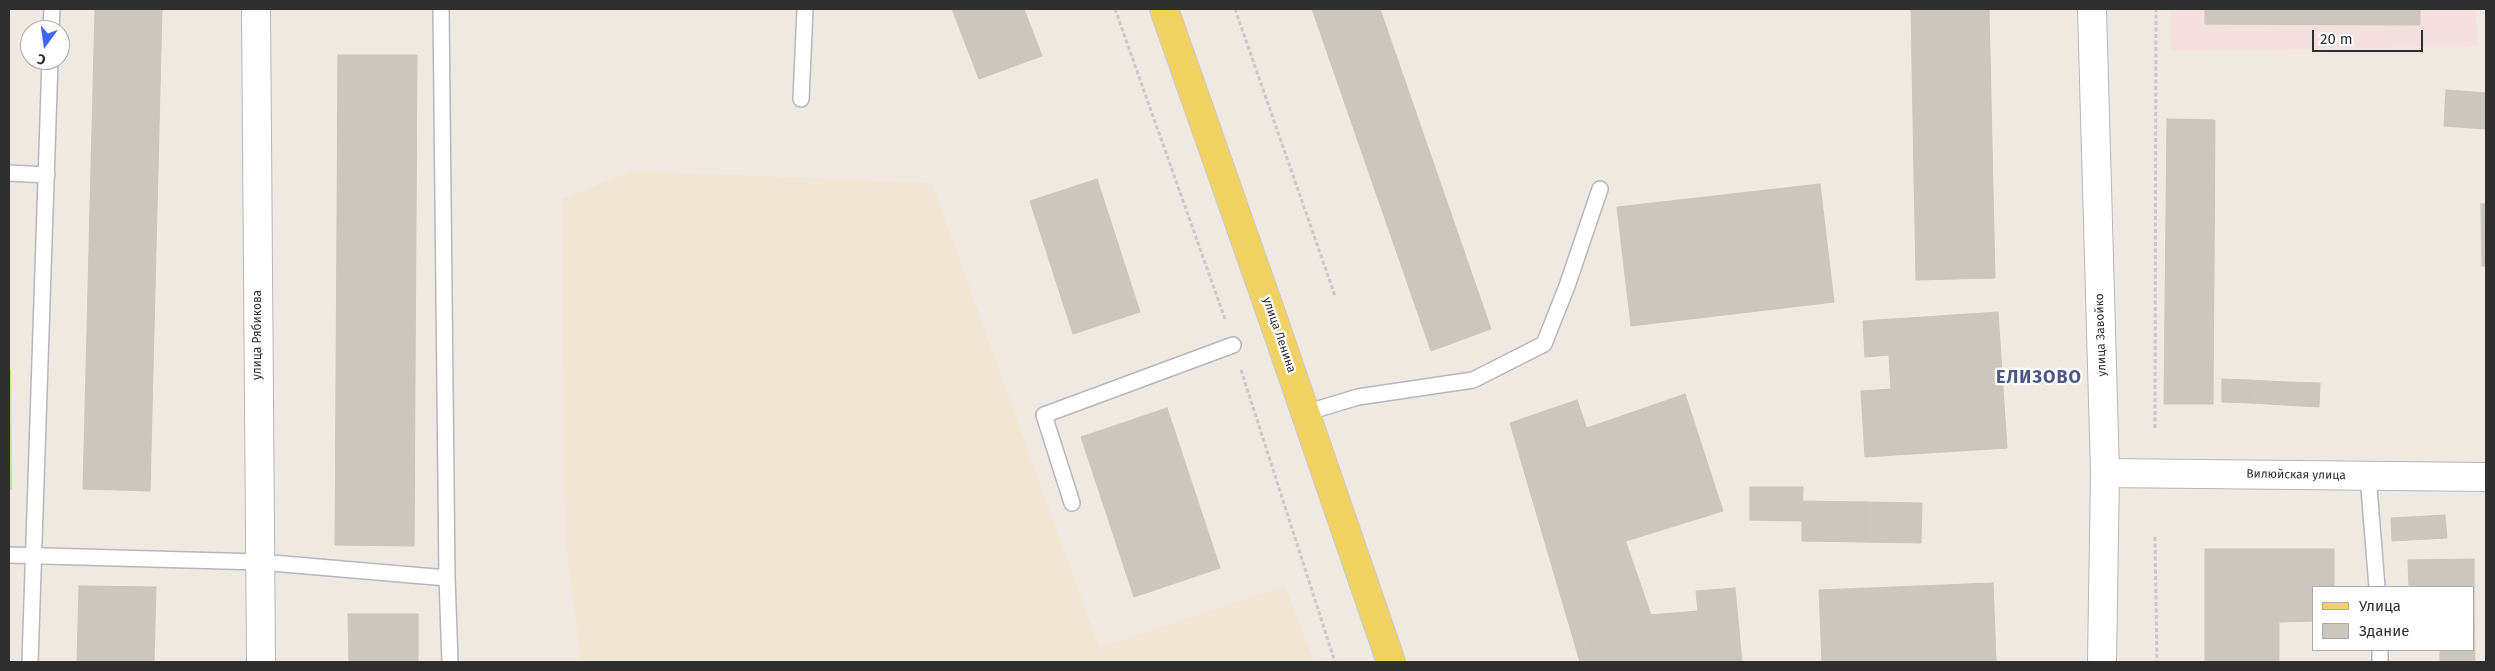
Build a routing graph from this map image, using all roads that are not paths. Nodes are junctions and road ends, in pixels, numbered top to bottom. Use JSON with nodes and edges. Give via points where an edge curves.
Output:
{"nodes":[{"id":1,"x":256,"y":9,"type":"edge"},
{"id":2,"x":441,"y":9,"type":"edge"},
{"id":3,"x":805,"y":9,"type":"edge"},
{"id":4,"x":1164,"y":9,"type":"edge"},
{"id":5,"x":2092,"y":9,"type":"edge"},
{"id":6,"x":50,"y":70,"type":"edge"},
{"id":7,"x":801,"y":99,"type":"dead end"},
{"id":8,"x":9,"y":173,"type":"edge"},
{"id":9,"x":47,"y":175,"type":"junction"},
{"id":10,"x":1600,"y":189,"type":"dead end"},
{"id":11,"x":1233,"y":345,"type":"dead end"},
{"id":12,"x":1306,"y":413,"type":"junction"},
{"id":13,"x":2105,"y":473,"type":"junction"},
{"id":14,"x":2368,"y":476,"type":"junction"},
{"id":15,"x":2486,"y":477,"type":"edge"},
{"id":16,"x":1072,"y":503,"type":"dead end"},
{"id":17,"x":9,"y":555,"type":"edge"},
{"id":18,"x":35,"y":556,"type":"junction"},
{"id":19,"x":260,"y":562,"type":"junction"},
{"id":20,"x":447,"y":578,"type":"junction"},
{"id":21,"x":2377,"y":586,"type":"edge"},
{"id":22,"x":30,"y":662,"type":"edge"},
{"id":23,"x":261,"y":662,"type":"edge"},
{"id":24,"x":450,"y":662,"type":"edge"},
{"id":25,"x":1390,"y":662,"type":"edge"},
{"id":26,"x":2102,"y":662,"type":"edge"}],
"edges":[{"from":1,"to":19,"type":"street","name":"улица Рябикова"},
{"from":2,"to":20,"type":"lane"},
{"from":3,"to":7,"type":"lane"},
{"from":4,"to":12,"type":"main road","name":"улица Ленина"},
{"from":5,"to":13,"type":"street","name":"улица Завойко"},
{"from":6,"to":9,"type":"lane"},
{"from":8,"to":9,"type":"lane"},
{"from":9,"to":18,"type":"lane"},
{"from":10,"to":12,"type":"lane","via":[[1544,344],[1473,380],[1358,397]]},
{"from":11,"to":16,"type":"lane","via":[[1044,415]]},
{"from":12,"to":25,"type":"main road","name":"улица Ленина"},
{"from":13,"to":14,"type":"street","name":"Вилюйская улица"},
{"from":13,"to":26,"type":"street","name":"улица Завойко"},
{"from":14,"to":15,"type":"street","name":"Вилюйская улица"},
{"from":14,"to":21,"type":"lane"},
{"from":17,"to":18,"type":"lane"},
{"from":18,"to":19,"type":"lane"},
{"from":18,"to":22,"type":"lane"},
{"from":19,"to":20,"type":"lane"},
{"from":19,"to":23,"type":"street","name":"улица Рябикова"},
{"from":20,"to":24,"type":"lane"}]}
